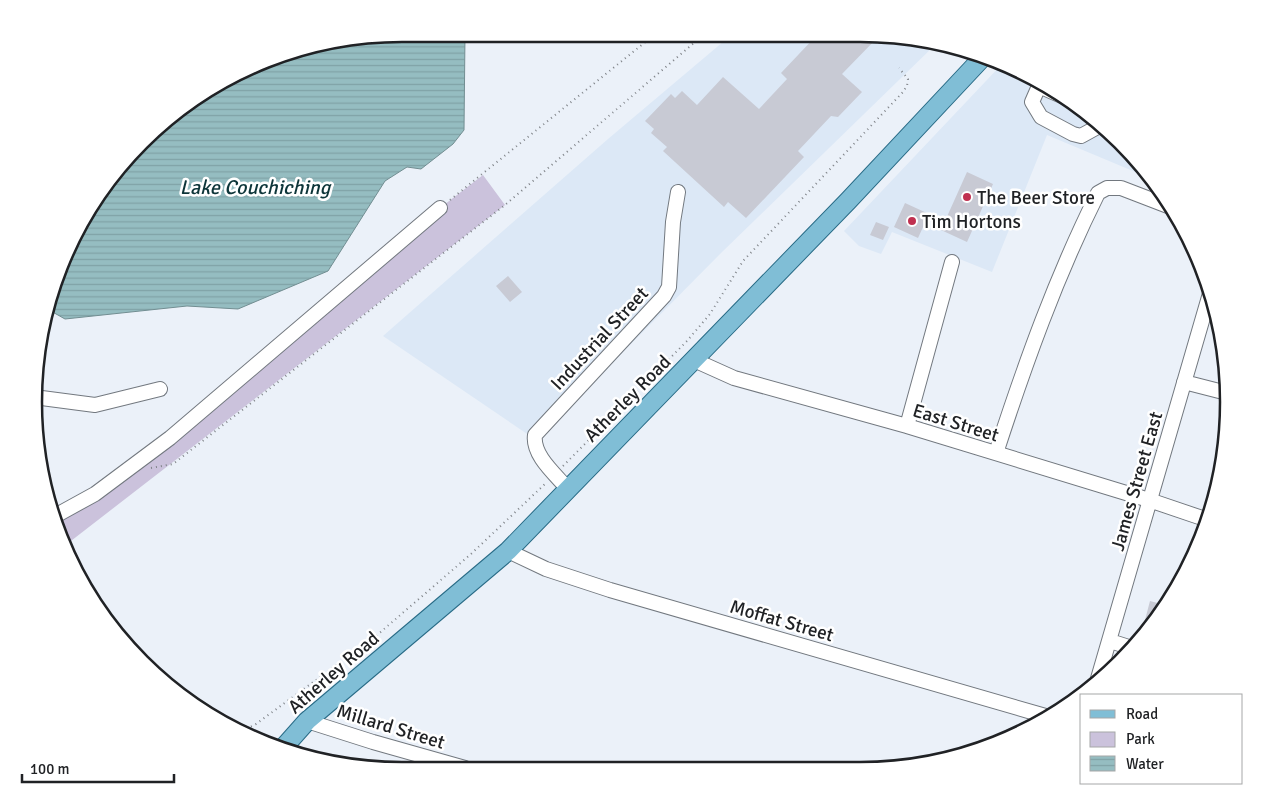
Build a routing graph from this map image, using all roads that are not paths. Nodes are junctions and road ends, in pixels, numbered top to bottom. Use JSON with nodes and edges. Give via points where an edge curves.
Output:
{"nodes":[{"id":1,"x":978,"y":62,"type":"edge"},
{"id":2,"x":1038,"y":89,"type":"edge"},
{"id":3,"x":1094,"y":128,"type":"edge"},
{"id":4,"x":678,"y":192,"type":"dead end"},
{"id":5,"x":1161,"y":203,"type":"edge"},
{"id":6,"x":440,"y":208,"type":"road end"},
{"id":7,"x":952,"y":262,"type":"dead end"},
{"id":8,"x":1207,"y":305,"type":"edge"},
{"id":9,"x":694,"y":360,"type":"junction"},
{"id":10,"x":1184,"y":382,"type":"junction"},
{"id":11,"x":160,"y":389,"type":"dead end"},
{"id":12,"x":1220,"y":390,"type":"edge"},
{"id":13,"x":42,"y":399,"type":"edge"},
{"id":14,"x":907,"y":426,"type":"junction"},
{"id":15,"x":996,"y":453,"type":"junction"},
{"id":16,"x":568,"y":489,"type":"junction"},
{"id":17,"x":1149,"y":500,"type":"junction"},
{"id":18,"x":60,"y":513,"type":"edge"},
{"id":19,"x":1201,"y":518,"type":"edge"},
{"id":20,"x":508,"y":551,"type":"junction"},
{"id":21,"x":1110,"y":641,"type":"junction"},
{"id":22,"x":1125,"y":646,"type":"edge"},
{"id":23,"x":1101,"y":669,"type":"edge"},
{"id":24,"x":1039,"y":714,"type":"edge"},
{"id":25,"x":306,"y":721,"type":"junction"},
{"id":26,"x":288,"y":743,"type":"edge"},
{"id":27,"x":444,"y":762,"type":"edge"}],
"edges":[{"from":1,"to":9,"type":"main road","name":"Atherley Road"},
{"from":2,"to":3,"type":"street","via":[[1032,102],[1041,117],[1081,136]]},
{"from":4,"to":16,"type":"street","name":"Industrial Street","via":[[669,287],[664,296],[535,435],[537,451]]},
{"from":5,"to":15,"type":"street","via":[[1121,188],[1107,188],[1098,193],[1039,326]]},
{"from":6,"to":18,"type":"street","via":[[170,438],[95,494]]},
{"from":7,"to":14,"type":"street"},
{"from":8,"to":10,"type":"street","name":"James Street East"},
{"from":9,"to":14,"type":"street","name":"East Street","via":[[734,378]]},
{"from":9,"to":16,"type":"main road","name":"Atherley Road"},
{"from":10,"to":12,"type":"street"},
{"from":10,"to":17,"type":"street","name":"James Street East"},
{"from":11,"to":13,"type":"street","via":[[95,405]]},
{"from":14,"to":15,"type":"street","name":"East Street"},
{"from":15,"to":17,"type":"street","name":"East Street"},
{"from":16,"to":20,"type":"main road","name":"Atherley Road"},
{"from":17,"to":19,"type":"street","name":"East Street"},
{"from":17,"to":21,"type":"street","name":"James Street East"},
{"from":20,"to":24,"type":"street","name":"Moffat Street","via":[[546,569],[610,590]]},
{"from":20,"to":25,"type":"main road","name":"Atherley Road"},
{"from":21,"to":22,"type":"street"},
{"from":21,"to":23,"type":"street","name":"James Street East"},
{"from":25,"to":26,"type":"main road","name":"Atherley Road"},
{"from":25,"to":27,"type":"street","name":"Millard Street"}]}
